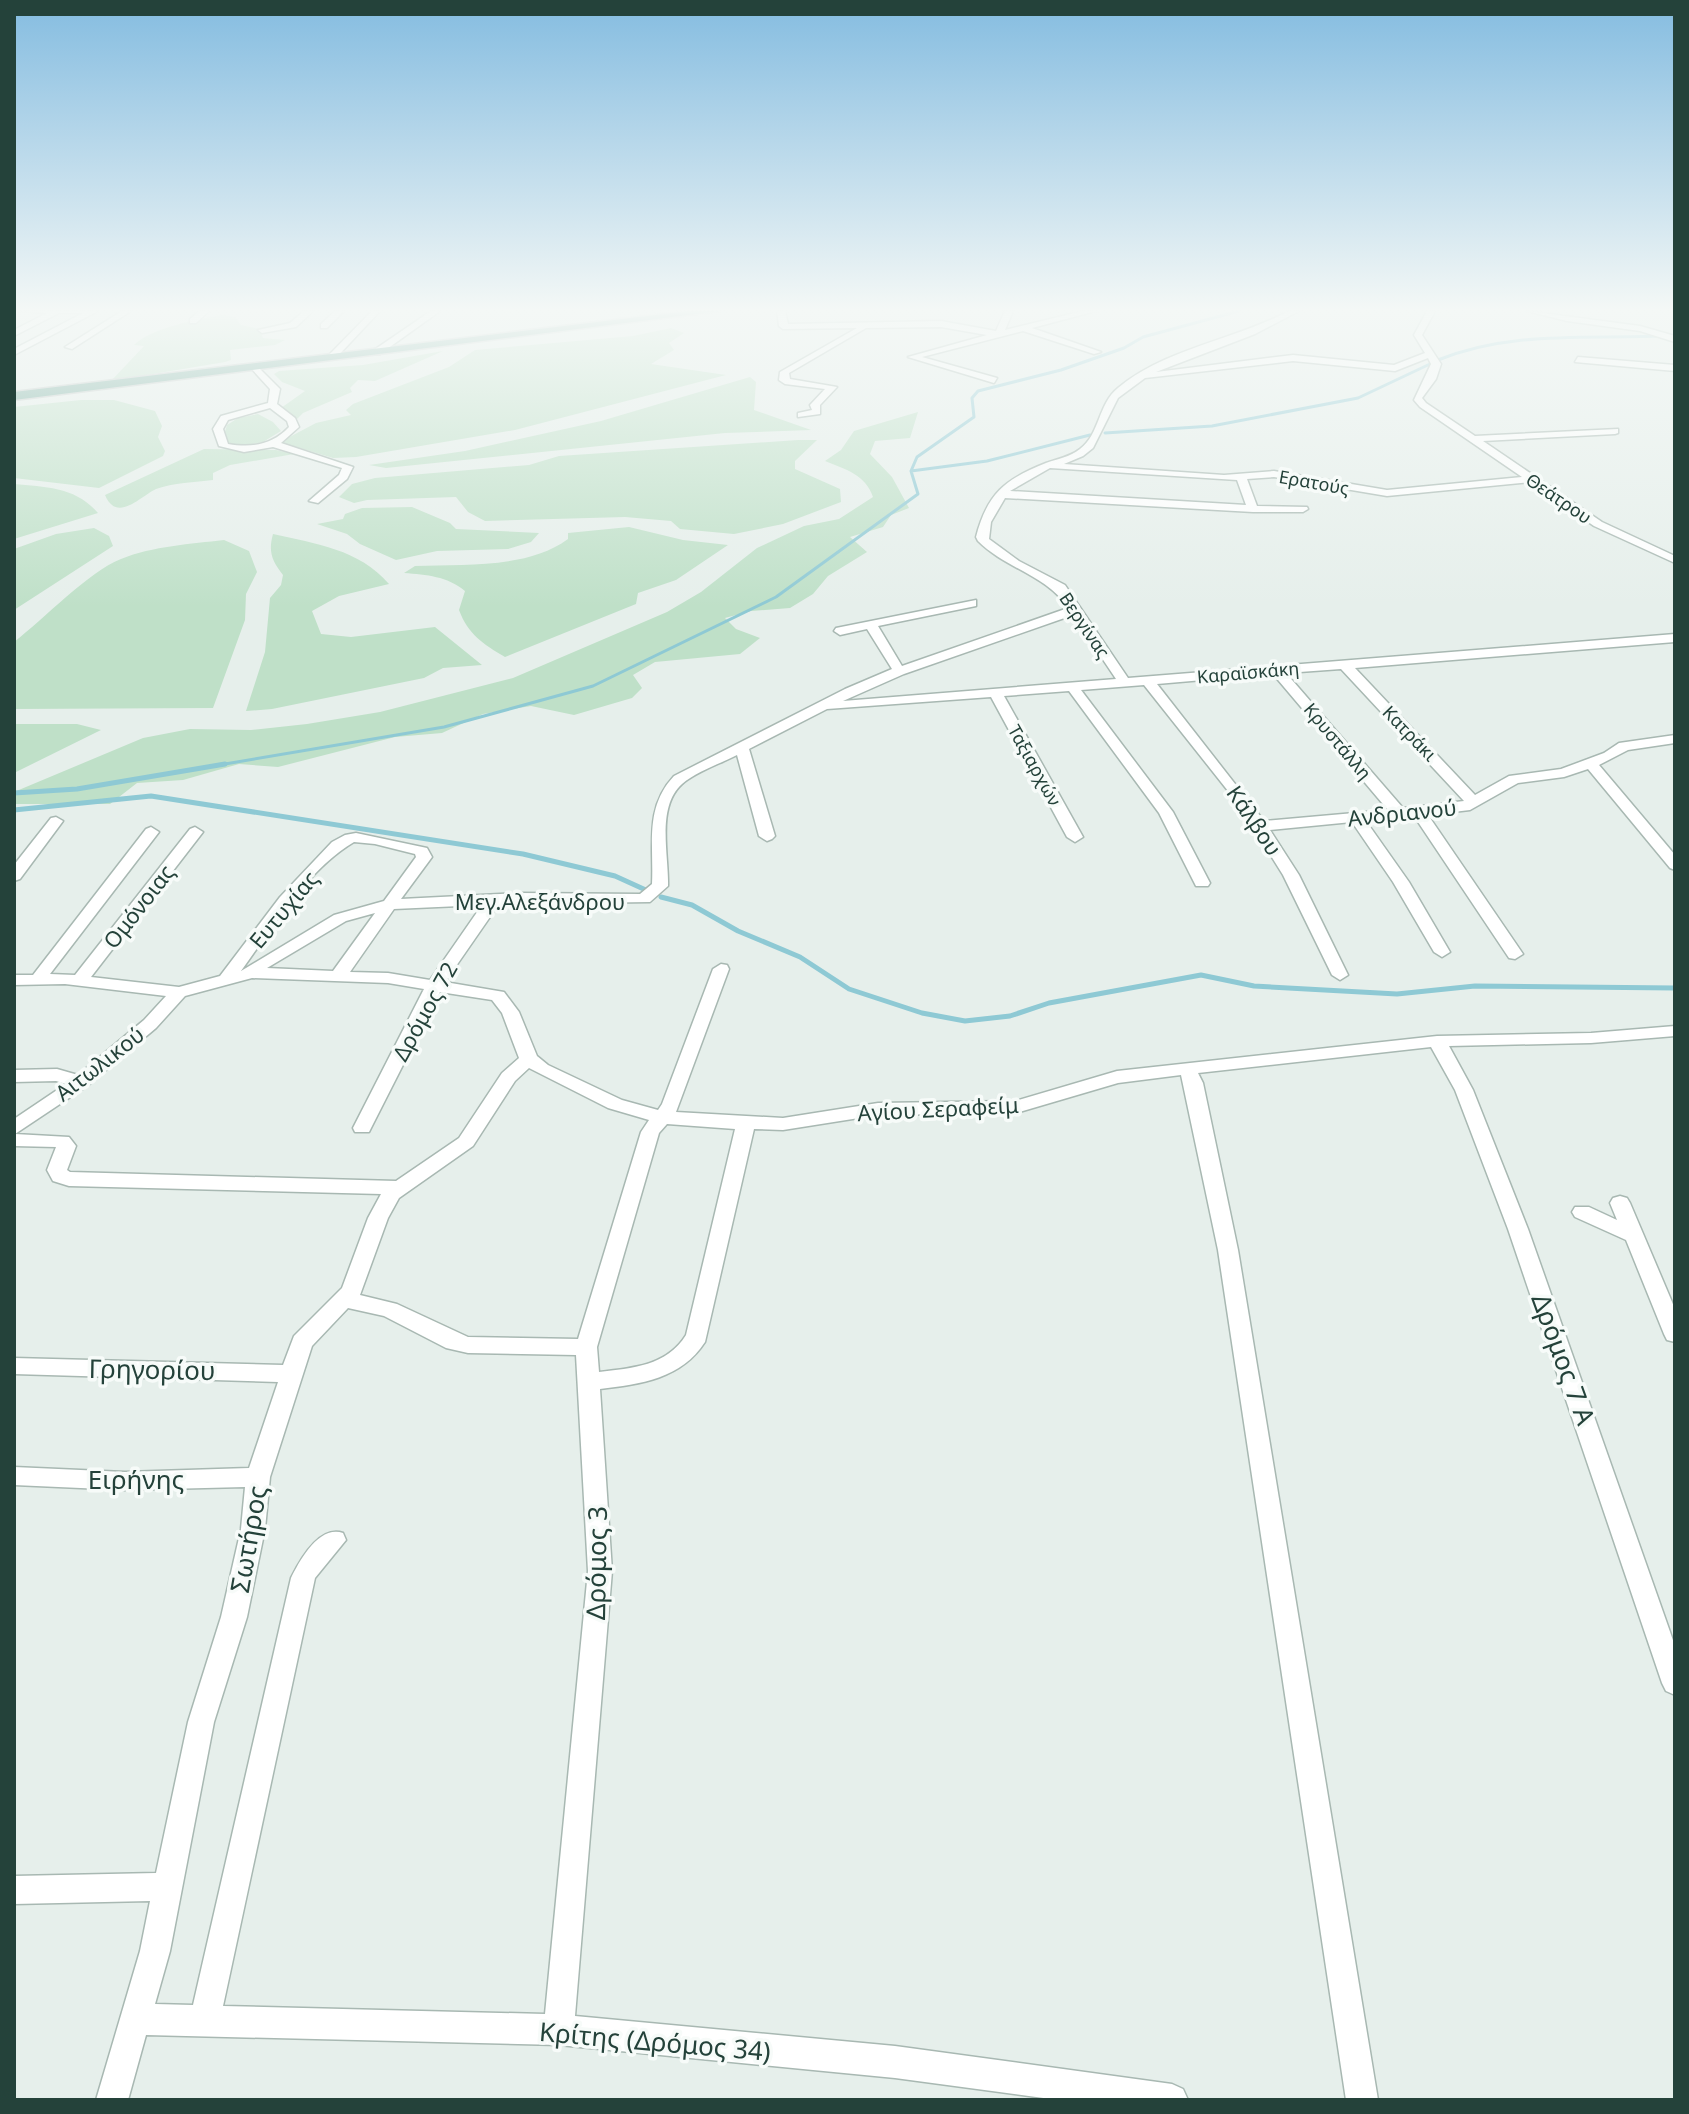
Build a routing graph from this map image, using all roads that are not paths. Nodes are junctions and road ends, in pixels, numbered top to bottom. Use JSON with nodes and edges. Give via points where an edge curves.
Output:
{"nodes":[{"id":1,"x":250,"y":410,"type":"edge"},
{"id":2,"x":278,"y":410,"type":"edge"},
{"id":3,"x":816,"y":410,"type":"edge"},
{"id":4,"x":1108,"y":410,"type":"edge"},
{"id":5,"x":1433,"y":410,"type":"edge"},
{"id":6,"x":801,"y":415,"type":"dead end"},
{"id":7,"x":1615,"y":431,"type":"dead end"},
{"id":8,"x":1473,"y":439,"type":"junction"},
{"id":9,"x":276,"y":445,"type":"junction"},
{"id":10,"x":1049,"y":465,"type":"junction"},
{"id":11,"x":1241,"y":478,"type":"junction"},
{"id":12,"x":1531,"y":479,"type":"junction"},
{"id":13,"x":999,"y":494,"type":"junction"},
{"id":14,"x":314,"y":501,"type":"dead end"},
{"id":15,"x":1253,"y":509,"type":"junction"},
{"id":16,"x":1303,"y":509,"type":"dead end"},
{"id":17,"x":1675,"y":560,"type":"edge"},
{"id":18,"x":972,"y":603,"type":"dead end"},
{"id":19,"x":1075,"y":610,"type":"junction"},
{"id":20,"x":871,"y":624,"type":"junction"},
{"id":21,"x":840,"y":631,"type":"dead end"},
{"id":22,"x":1675,"y":638,"type":"edge"},
{"id":23,"x":1345,"y":665,"type":"junction"},
{"id":24,"x":1276,"y":670,"type":"junction"},
{"id":25,"x":899,"y":671,"type":"junction"},
{"id":26,"x":1123,"y":680,"type":"junction"},
{"id":27,"x":1147,"y":680,"type":"junction"},
{"id":28,"x":1071,"y":685,"type":"junction"},
{"id":29,"x":995,"y":692,"type":"junction"},
{"id":30,"x":820,"y":707,"type":"junction"},
{"id":31,"x":1675,"y":739,"type":"edge"},
{"id":32,"x":742,"y":747,"type":"junction"},
{"id":33,"x":1591,"y":764,"type":"junction"},
{"id":34,"x":1474,"y":803,"type":"junction"},
{"id":35,"x":1419,"y":812,"type":"junction"},
{"id":36,"x":1400,"y":814,"type":"junction"},
{"id":37,"x":1356,"y":817,"type":"junction"},
{"id":38,"x":56,"y":821,"type":"dead end"},
{"id":39,"x":1260,"y":826,"type":"junction"},
{"id":40,"x":151,"y":832,"type":"dead end"},
{"id":41,"x":195,"y":832,"type":"dead end"},
{"id":42,"x":767,"y":836,"type":"dead end"},
{"id":43,"x":1075,"y":837,"type":"dead end"},
{"id":44,"x":1675,"y":865,"type":"edge"},
{"id":45,"x":14,"y":876,"type":"edge"},
{"id":46,"x":1202,"y":883,"type":"dead end"},
{"id":47,"x":494,"y":899,"type":"junction"},
{"id":48,"x":388,"y":905,"type":"junction"},
{"id":49,"x":1442,"y":952,"type":"dead end"},
{"id":50,"x":1515,"y":954,"type":"dead end"},
{"id":51,"x":721,"y":969,"type":"dead end"},
{"id":52,"x":252,"y":973,"type":"junction"},
{"id":53,"x":339,"y":975,"type":"junction"},
{"id":54,"x":1340,"y":975,"type":"dead end"},
{"id":55,"x":228,"y":977,"type":"junction"},
{"id":56,"x":38,"y":979,"type":"junction"},
{"id":57,"x":14,"y":980,"type":"edge"},
{"id":58,"x":80,"y":980,"type":"junction"},
{"id":59,"x":434,"y":986,"type":"junction"},
{"id":60,"x":179,"y":992,"type":"junction"},
{"id":61,"x":1675,"y":1031,"type":"edge"},
{"id":62,"x":1437,"y":1041,"type":"junction"},
{"id":63,"x":529,"y":1059,"type":"junction"},
{"id":64,"x":1188,"y":1071,"type":"junction"},
{"id":65,"x":14,"y":1076,"type":"edge"},
{"id":66,"x":81,"y":1082,"type":"junction"},
{"id":67,"x":664,"y":1114,"type":"junction"},
{"id":68,"x":746,"y":1123,"type":"junction"},
{"id":69,"x":14,"y":1128,"type":"edge"},
{"id":70,"x":362,"y":1128,"type":"dead end"},
{"id":71,"x":14,"y":1140,"type":"edge"},
{"id":72,"x":397,"y":1188,"type":"junction"},
{"id":73,"x":1620,"y":1203,"type":"dead end"},
{"id":74,"x":1582,"y":1212,"type":"dead end"},
{"id":75,"x":1631,"y":1235,"type":"junction"},
{"id":76,"x":344,"y":1300,"type":"junction"},
{"id":77,"x":1675,"y":1334,"type":"edge"},
{"id":78,"x":586,"y":1347,"type":"junction"},
{"id":79,"x":14,"y":1366,"type":"edge"},
{"id":80,"x":290,"y":1374,"type":"junction"},
{"id":81,"x":588,"y":1382,"type":"junction"},
{"id":82,"x":14,"y":1476,"type":"edge"},
{"id":83,"x":258,"y":1477,"type":"junction"},
{"id":84,"x":334,"y":1540,"type":"dead end"},
{"id":85,"x":1675,"y":1683,"type":"edge"},
{"id":86,"x":167,"y":1887,"type":"junction"},
{"id":87,"x":14,"y":1890,"type":"edge"},
{"id":88,"x":205,"y":2018,"type":"junction"},
{"id":89,"x":136,"y":2019,"type":"junction"},
{"id":90,"x":559,"y":2030,"type":"junction"},
{"id":91,"x":112,"y":2100,"type":"edge"},
{"id":92,"x":1172,"y":2100,"type":"edge"},
{"id":93,"x":1362,"y":2100,"type":"edge"}],
"edges":[{"from":1,"to":9,"type":"street","via":[[224,418],[218,429],[224,446]]},
{"from":2,"to":9,"type":"street","via":[[295,424]]},
{"from":3,"to":6,"type":"street"},
{"from":4,"to":10,"type":"street","via":[[1085,450]]},
{"from":5,"to":8,"type":"street","name":"Θεάτρου"},
{"from":7,"to":8,"type":"street"},
{"from":8,"to":12,"type":"street","name":"Θεάτρου"},
{"from":9,"to":14,"type":"street","via":[[348,467]]},
{"from":10,"to":11,"type":"street","name":"Ερατούς"},
{"from":10,"to":13,"type":"street"},
{"from":11,"to":12,"type":"street","name":"Ερατούς","via":[[1274,474],[1387,493]]},
{"from":11,"to":15,"type":"street"},
{"from":12,"to":17,"type":"street","name":"Θεάτρου","via":[[1620,536]]},
{"from":13,"to":15,"type":"street"},
{"from":13,"to":19,"type":"street","name":"Βεργίνας","via":[[984,526],[984,541],[1057,585]]},
{"from":15,"to":16,"type":"street"},
{"from":18,"to":20,"type":"street"},
{"from":19,"to":25,"type":"street","name":"Μεγ.Αλεξάνδρου"},
{"from":19,"to":26,"type":"street","name":"Βεργίνας"},
{"from":20,"to":21,"type":"street"},
{"from":20,"to":25,"type":"street"},
{"from":22,"to":23,"type":"street","name":"Καραϊσκάκη"},
{"from":23,"to":24,"type":"street","name":"Καραϊσκάκη"},
{"from":23,"to":34,"type":"street","name":"Κατράκι"},
{"from":24,"to":27,"type":"street","name":"Καραϊσκάκη"},
{"from":24,"to":36,"type":"street","name":"Κρυστάλλη"},
{"from":25,"to":30,"type":"street","name":"Μεγ.Αλεξάνδρου"},
{"from":26,"to":27,"type":"street","name":"Καραϊσκάκη"},
{"from":26,"to":28,"type":"street","name":"Καραϊσκάκη"},
{"from":27,"to":39,"type":"street","name":"Κάλβου"},
{"from":28,"to":29,"type":"street","name":"Καραϊσκάκη"},
{"from":28,"to":46,"type":"street","via":[[1166,812]]},
{"from":29,"to":30,"type":"street","name":"Καραϊσκάκη"},
{"from":29,"to":43,"type":"street","name":"Ταξιαρχών"},
{"from":30,"to":32,"type":"street","name":"Μεγ.Αλεξάνδρου"},
{"from":31,"to":33,"type":"street","name":"Ανδριανού","via":[[1624,746]]},
{"from":32,"to":42,"type":"street"},
{"from":32,"to":47,"type":"street","name":"Μεγ.Αλεξάνδρου","via":[[667,791],[661,813],[661,882],[651,896],[629,901]]},
{"from":33,"to":34,"type":"street","name":"Ανδριανού","via":[[1514,779]]},
{"from":33,"to":44,"type":"street"},
{"from":34,"to":35,"type":"street","name":"Ανδριανού"},
{"from":35,"to":36,"type":"street","name":"Ανδριανού"},
{"from":35,"to":50,"type":"street"},
{"from":36,"to":37,"type":"street","name":"Ανδριανού"},
{"from":37,"to":39,"type":"street","name":"Ανδριανού"},
{"from":37,"to":49,"type":"street"},
{"from":38,"to":45,"type":"street"},
{"from":39,"to":54,"type":"street","name":"Κάλβου","via":[[1291,875]]},
{"from":40,"to":56,"type":"street"},
{"from":41,"to":58,"type":"street","name":"Ομόνοιας"},
{"from":47,"to":48,"type":"street","name":"Μεγ.Αλεξάνδρου"},
{"from":47,"to":59,"type":"street","name":"Δρόμος 72"},
{"from":48,"to":52,"type":"street","name":"Μεγ.Αλεξάνδρου","via":[[340,918]]},
{"from":48,"to":53,"type":"street"},
{"from":48,"to":55,"type":"street","name":"Ευτυχίας","via":[[424,853],[357,837],[340,844],[291,894]]},
{"from":51,"to":67,"type":"street","name":"Δρόμος 3"},
{"from":52,"to":53,"type":"street"},
{"from":52,"to":55,"type":"street","name":"Μεγ.Αλεξάνδρου"},
{"from":53,"to":59,"type":"street"},
{"from":55,"to":60,"type":"street","name":"Μεγ.Αλεξάνδρου"},
{"from":56,"to":57,"type":"street"},
{"from":56,"to":58,"type":"street"},
{"from":58,"to":60,"type":"street"},
{"from":59,"to":63,"type":"street","via":[[498,996]]},
{"from":59,"to":70,"type":"street","name":"Δρόμος 72"},
{"from":60,"to":66,"type":"street","name":"Αιτωλικού"},
{"from":61,"to":62,"type":"street","name":"Αγίου Σεραφείμ"},
{"from":62,"to":64,"type":"street","name":"Αγίου Σεραφείμ"},
{"from":62,"to":85,"type":"street","name":"Δρόμος 7 Α","via":[[1464,1090],[1518,1229]]},
{"from":63,"to":67,"type":"street","name":"Αγίου Σεραφείμ","via":[[615,1104]]},
{"from":63,"to":72,"type":"street","name":"Σωτήρος","via":[[508,1077],[466,1142]]},
{"from":64,"to":68,"type":"street","name":"Αγίου Σεραφείμ","via":[[1117,1077],[1016,1107],[878,1109],[783,1124]]},
{"from":64,"to":93,"type":"street","via":[[1228,1250]]},
{"from":65,"to":66,"type":"street","via":[[57,1075]]},
{"from":66,"to":69,"type":"street","name":"Αιτωλικού"},
{"from":67,"to":68,"type":"street","name":"Αγίου Σεραφείμ"},
{"from":67,"to":78,"type":"street","name":"Δρόμος 3","via":[[650,1132]]},
{"from":68,"to":81,"type":"street","via":[[691,1349],[665,1368]]},
{"from":71,"to":72,"type":"street","via":[[62,1141],[66,1146],[57,1170],[69,1179]]},
{"from":72,"to":76,"type":"street","name":"Σωτήρος","via":[[383,1204]]},
{"from":73,"to":75,"type":"street"},
{"from":74,"to":75,"type":"street"},
{"from":75,"to":77,"type":"street"},
{"from":76,"to":78,"type":"street","via":[[389,1309],[468,1345]]},
{"from":76,"to":80,"type":"street","name":"Σωτήρος","via":[[302,1342]]},
{"from":78,"to":81,"type":"street","name":"Δρόμος 3"},
{"from":79,"to":80,"type":"street","name":"Γρηγορίου"},
{"from":80,"to":83,"type":"street","name":"Σωτήρος"},
{"from":81,"to":90,"type":"street","name":"Δρόμος 3","via":[[600,1571]]},
{"from":82,"to":83,"type":"street","name":"Ειρήνης","via":[[125,1481]]},
{"from":83,"to":86,"type":"street","name":"Σωτήρος","via":[[237,1603],[201,1722]]},
{"from":84,"to":88,"type":"street","via":[[303,1578]]},
{"from":86,"to":87,"type":"street"},
{"from":86,"to":89,"type":"street","name":"Σωτήρος"},
{"from":88,"to":89,"type":"street","name":"Κρίτης (Δρόμος 34)"},
{"from":88,"to":90,"type":"street","name":"Κρίτης (Δρόμος 34)"},
{"from":89,"to":91,"type":"street","name":"Σωτήρος"},
{"from":90,"to":92,"type":"street","name":"Κρίτης (Δρόμος 34)","via":[[895,2062]]}]}
